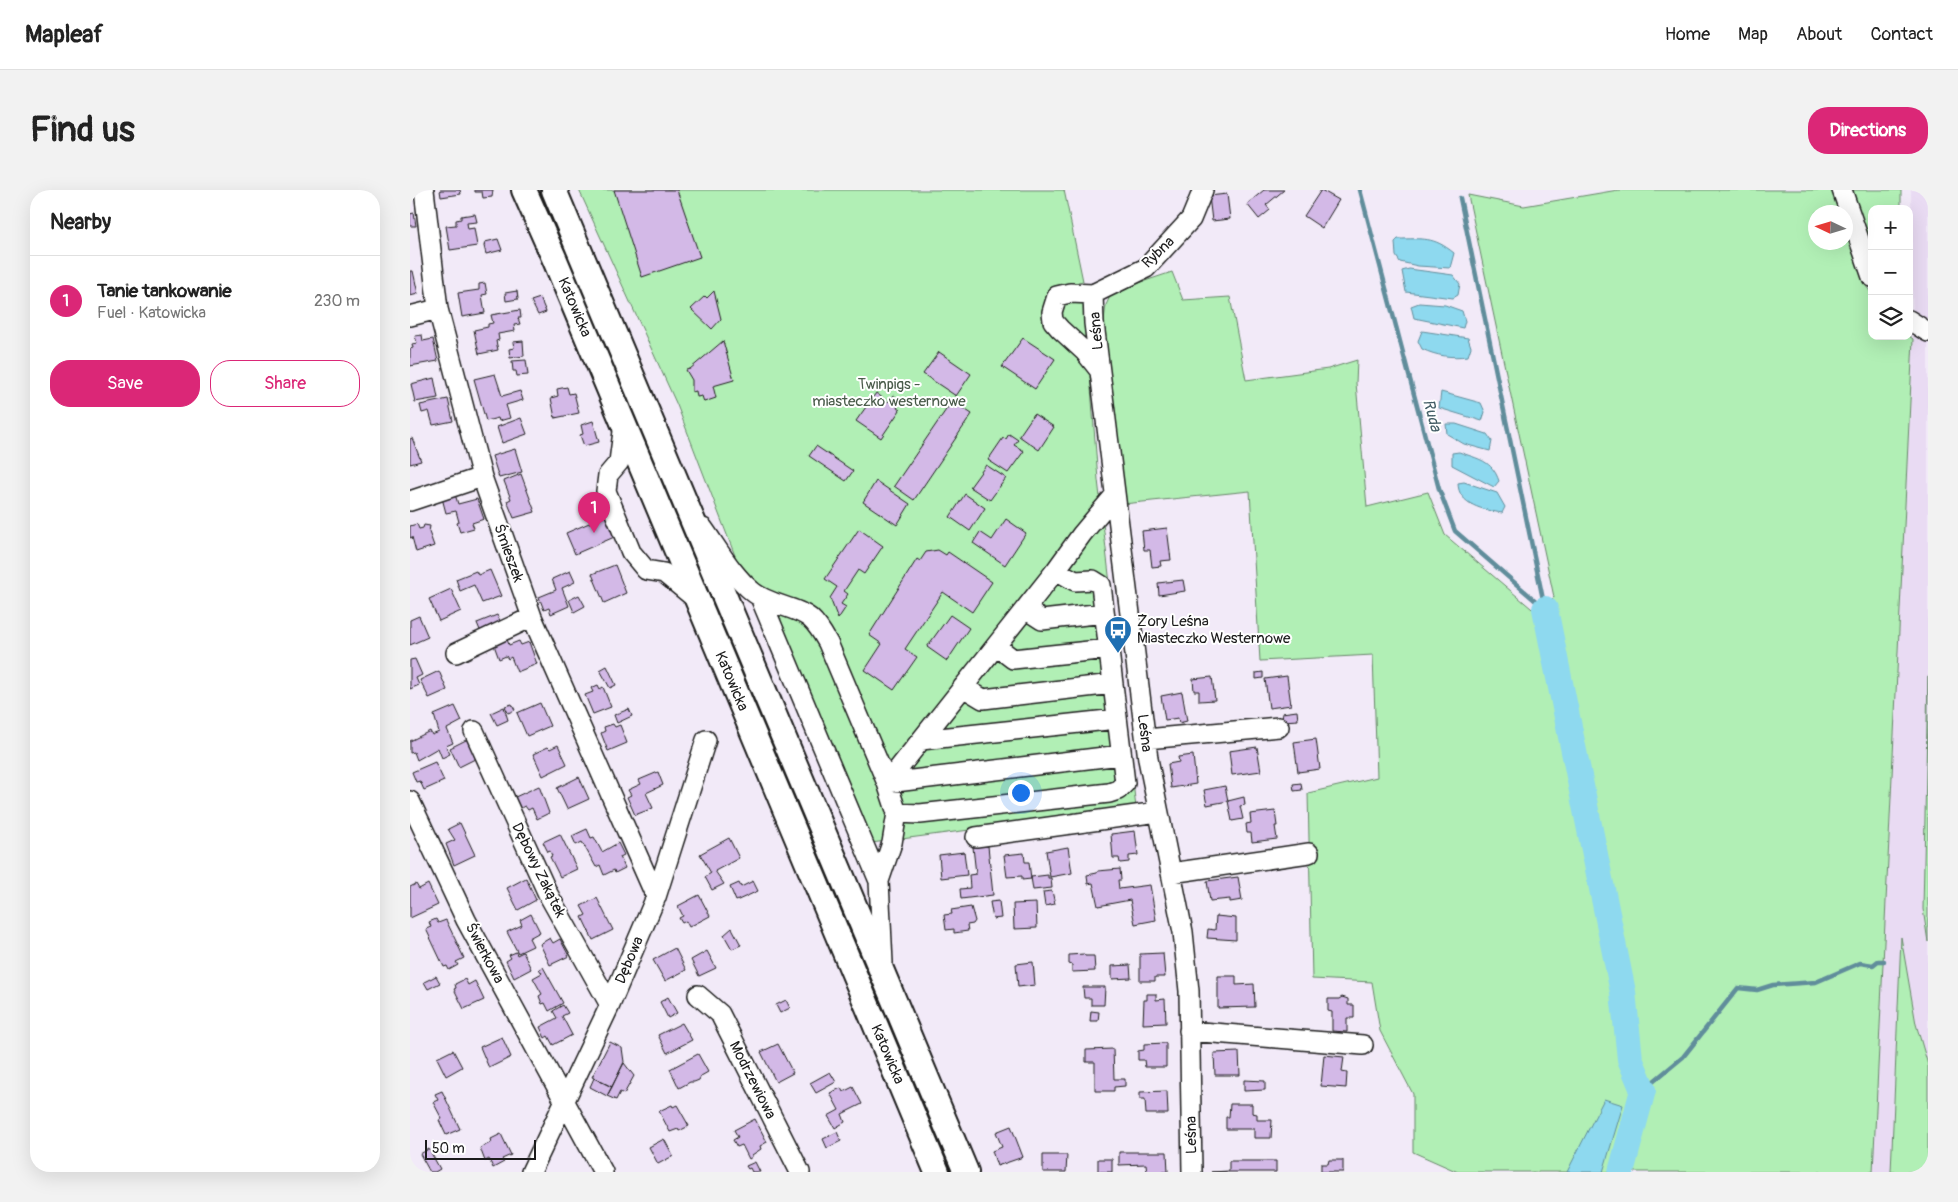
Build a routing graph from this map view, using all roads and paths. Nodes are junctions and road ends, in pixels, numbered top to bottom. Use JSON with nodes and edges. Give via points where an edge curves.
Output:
{"nodes":[{"id":1,"x":424,"y":190,"type":"edge"},
{"id":2,"x":524,"y":190,"type":"edge"},
{"id":3,"x":554,"y":190,"type":"edge"},
{"id":4,"x":1203,"y":190,"type":"edge"},
{"id":5,"x":1842,"y":190,"type":"edge"},
{"id":6,"x":1868,"y":265,"type":"edge"},
{"id":7,"x":1093,"y":294,"type":"junction"},
{"id":8,"x":438,"y":309,"type":"junction"},
{"id":9,"x":410,"y":316,"type":"edge"},
{"id":10,"x":1100,"y":372,"type":"junction"},
{"id":11,"x":624,"y":424,"type":"junction"},
{"id":12,"x":482,"y":477,"type":"junction"},
{"id":13,"x":1114,"y":496,"type":"junction"},
{"id":14,"x":410,"y":501,"type":"edge"},
{"id":15,"x":689,"y":509,"type":"junction"},
{"id":16,"x":1119,"y":528,"type":"junction"},
{"id":17,"x":1082,"y":534,"type":"junction"},
{"id":18,"x":1056,"y":570,"type":"junction"},
{"id":19,"x":760,"y":597,"type":"junction"},
{"id":20,"x":698,"y":601,"type":"junction"},
{"id":21,"x":1025,"y":609,"type":"junction"},
{"id":22,"x":1104,"y":613,"type":"junction"},
{"id":23,"x":532,"y":617,"type":"junction"},
{"id":24,"x":996,"y":646,"type":"junction"},
{"id":25,"x":1108,"y":649,"type":"junction"},
{"id":26,"x":456,"y":653,"type":"dead end"},
{"id":27,"x":1113,"y":684,"type":"junction"},
{"id":28,"x":963,"y":687,"type":"junction"},
{"id":29,"x":1117,"y":719,"type":"junction"},
{"id":30,"x":1279,"y":727,"type":"dead end"},
{"id":31,"x":474,"y":731,"type":"dead end"},
{"id":32,"x":1146,"y":739,"type":"junction"},
{"id":33,"x":706,"y":740,"type":"dead end"},
{"id":34,"x":921,"y":740,"type":"junction"},
{"id":35,"x":1121,"y":755,"type":"junction"},
{"id":36,"x":887,"y":783,"type":"junction"},
{"id":37,"x":1090,"y":795,"type":"junction"},
{"id":38,"x":410,"y":801,"type":"edge"},
{"id":39,"x":1158,"y":812,"type":"junction"},
{"id":40,"x":897,"y":813,"type":"junction"},
{"id":41,"x":1094,"y":822,"type":"junction"},
{"id":42,"x":976,"y":837,"type":"dead end"},
{"id":43,"x":1309,"y":854,"type":"dead end"},
{"id":44,"x":1171,"y":873,"type":"junction"},
{"id":45,"x":879,"y":881,"type":"junction"},
{"id":46,"x":656,"y":897,"type":"junction"},
{"id":47,"x":884,"y":975,"type":"junction"},
{"id":48,"x":698,"y":995,"type":"dead end"},
{"id":49,"x":610,"y":1005,"type":"junction"},
{"id":50,"x":1189,"y":1031,"type":"junction"},
{"id":51,"x":1363,"y":1045,"type":"dead end"},
{"id":52,"x":565,"y":1103,"type":"junction"},
{"id":53,"x":531,"y":1172,"type":"edge"},
{"id":54,"x":603,"y":1172,"type":"edge"},
{"id":55,"x":800,"y":1172,"type":"edge"},
{"id":56,"x":938,"y":1172,"type":"edge"},
{"id":57,"x":966,"y":1172,"type":"edge"},
{"id":58,"x":1192,"y":1172,"type":"edge"}],
"edges":[{"from":1,"to":8,"type":"street","name":"Śmieszek"},
{"from":2,"to":11,"type":"main road","name":"Katowicka"},
{"from":3,"to":15,"type":"main road","name":"Katowicka"},
{"from":4,"to":7,"type":"street","name":"Rybna","via":[[1191,219],[1146,268]]},
{"from":5,"to":6,"type":"street"},
{"from":7,"to":10,"type":"street","name":"Leśna"},
{"from":7,"to":10,"type":"street","via":[[1056,296],[1052,312],[1053,321],[1060,330],[1093,361]]},
{"from":8,"to":9,"type":"street"},
{"from":8,"to":12,"type":"street","name":"Śmieszek"},
{"from":10,"to":13,"type":"street","name":"Leśna"},
{"from":11,"to":20,"type":"main road","name":"Katowicka"},
{"from":11,"to":20,"type":"street","via":[[619,462],[608,474],[606,490],[631,552],[646,570],[664,573]]},
{"from":12,"to":14,"type":"street"},
{"from":12,"to":23,"type":"street","name":"Śmieszek"},
{"from":13,"to":16,"type":"street","name":"Leśna"},
{"from":13,"to":17,"type":"street"},
{"from":15,"to":19,"type":"street","via":[[735,573]]},
{"from":15,"to":47,"type":"main road","name":"Katowicka"},
{"from":16,"to":17,"type":"street"},
{"from":16,"to":32,"type":"street","name":"Leśna"},
{"from":17,"to":18,"type":"street"},
{"from":18,"to":21,"type":"street"},
{"from":18,"to":22,"type":"street","via":[[1075,581],[1093,580],[1101,585]]},
{"from":19,"to":36,"type":"street","via":[[808,616],[819,627]]},
{"from":19,"to":45,"type":"street"},
{"from":20,"to":56,"type":"main road","name":"Katowicka"},
{"from":21,"to":22,"type":"street","via":[[1042,620]]},
{"from":21,"to":24,"type":"street"},
{"from":22,"to":25,"type":"street"},
{"from":23,"to":26,"type":"street"},
{"from":23,"to":46,"type":"street","name":"Śmieszek"},
{"from":24,"to":25,"type":"street","via":[[1013,659]]},
{"from":24,"to":28,"type":"street"},
{"from":25,"to":27,"type":"street"},
{"from":27,"to":28,"type":"street","via":[[983,699]]},
{"from":27,"to":29,"type":"street"},
{"from":28,"to":34,"type":"street"},
{"from":29,"to":34,"type":"street"},
{"from":29,"to":35,"type":"street"},
{"from":30,"to":32,"type":"street"},
{"from":31,"to":49,"type":"street","name":"Dębowy Zakątek","via":[[548,894]]},
{"from":32,"to":39,"type":"street","name":"Leśna"},
{"from":33,"to":46,"type":"street","name":"Dębowa"},
{"from":34,"to":36,"type":"street"},
{"from":35,"to":36,"type":"street"},
{"from":35,"to":37,"type":"street","via":[[1125,782],[1118,790]]},
{"from":36,"to":40,"type":"street"},
{"from":37,"to":40,"type":"street","via":[[920,814]]},
{"from":37,"to":41,"type":"street"},
{"from":38,"to":52,"type":"street","name":"Świerkowa","via":[[466,920]]},
{"from":39,"to":41,"type":"street"},
{"from":39,"to":44,"type":"street","name":"Leśna"},
{"from":40,"to":45,"type":"street","via":[[892,843]]},
{"from":41,"to":42,"type":"street"},
{"from":43,"to":44,"type":"street"},
{"from":44,"to":50,"type":"street","name":"Leśna","via":[[1183,932]]},
{"from":45,"to":47,"type":"street"},
{"from":46,"to":49,"type":"street","name":"Dębowa"},
{"from":47,"to":57,"type":"main road","name":"Katowicka"},
{"from":48,"to":55,"type":"street","name":"Modrzewiowa","via":[[720,1014]]},
{"from":49,"to":52,"type":"street","name":"Dębowa"},
{"from":50,"to":51,"type":"street"},
{"from":50,"to":58,"type":"street","name":"Leśna"},
{"from":52,"to":53,"type":"street","name":"Dębowa"},
{"from":52,"to":54,"type":"street","name":"Świerkowa"}]}
